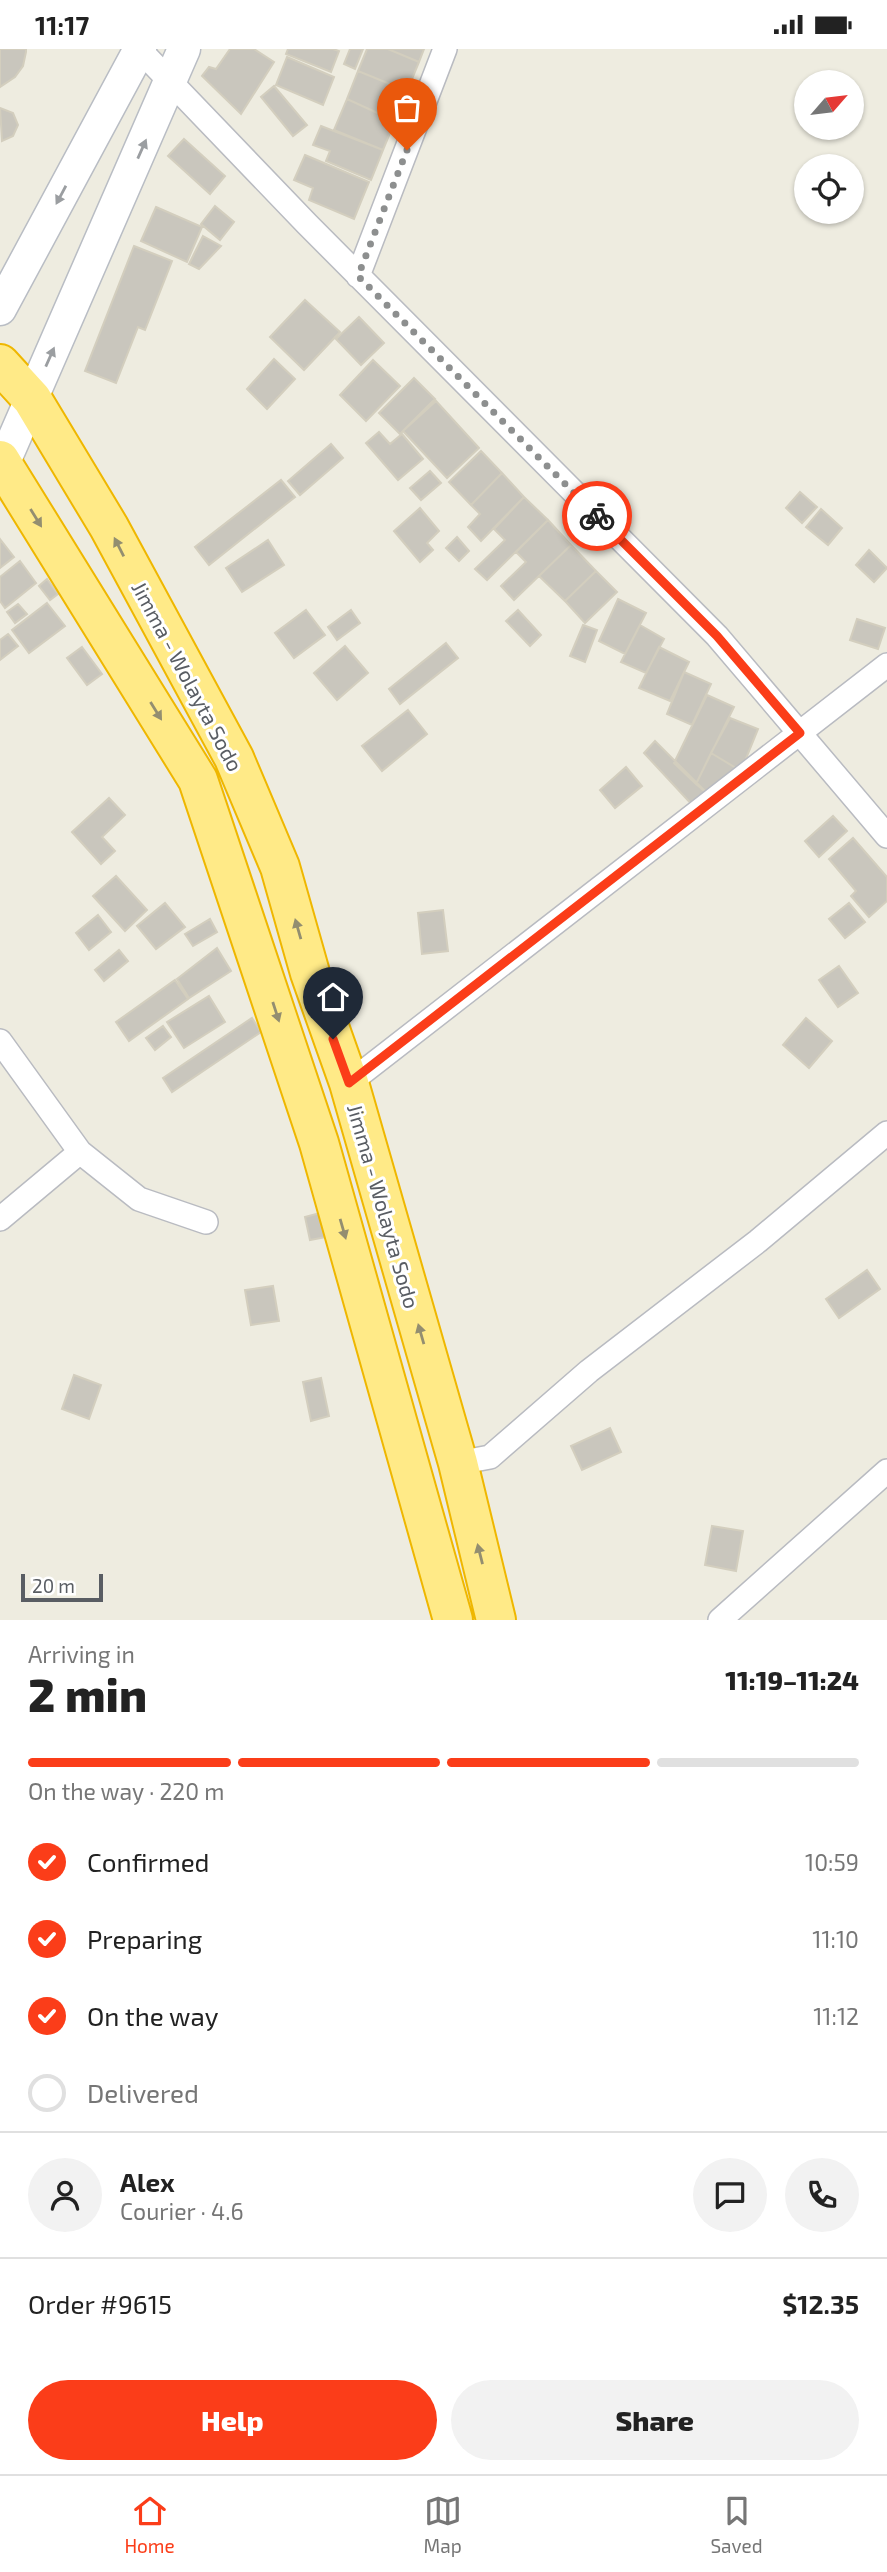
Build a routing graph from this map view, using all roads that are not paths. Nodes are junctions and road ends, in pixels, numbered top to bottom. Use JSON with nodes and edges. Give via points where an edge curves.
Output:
{"nodes":[{"id":1,"x":140,"y":49,"type":"edge"},
{"id":2,"x":184,"y":49,"type":"edge"},
{"id":3,"x":445,"y":49,"type":"edge"},
{"id":4,"x":171,"y":81,"type":"junction"},
{"id":5,"x":358,"y":276,"type":"junction"},
{"id":6,"x":0,"y":309,"type":"edge"},
{"id":7,"x":0,"y":364,"type":"edge"},
{"id":8,"x":32,"y":400,"type":"junction"},
{"id":9,"x":1,"y":462,"type":"edge"},
{"id":10,"x":887,"y":665,"type":"edge"},
{"id":11,"x":800,"y":733,"type":"junction"},
{"id":12,"x":887,"y":836,"type":"edge"},
{"id":13,"x":0,"y":1041,"type":"edge"},
{"id":14,"x":349,"y":1083,"type":"junction"},
{"id":15,"x":887,"y":1133,"type":"edge"},
{"id":16,"x":80,"y":1152,"type":"junction"},
{"id":17,"x":0,"y":1219,"type":"edge"},
{"id":18,"x":206,"y":1222,"type":"dead end"},
{"id":19,"x":458,"y":1463,"type":"junction"},
{"id":20,"x":887,"y":1471,"type":"edge"},
{"id":21,"x":453,"y":1620,"type":"edge"},
{"id":22,"x":496,"y":1620,"type":"edge"},
{"id":23,"x":720,"y":1620,"type":"edge"}],
"edges":[{"from":1,"to":4,"type":"street"},
{"from":1,"to":6,"type":"main road","one_way":true},
{"from":2,"to":4,"type":"main road"},
{"from":3,"to":5,"type":"street"},
{"from":4,"to":5,"type":"street"},
{"from":8,"to":4,"type":"main road","one_way":true},
{"from":5,"to":11,"type":"street","via":[[717,636]]},
{"from":7,"to":8,"type":"highway","name":"Jimma - Wolayta Sodo"},
{"from":8,"to":9,"type":"main road"},
{"from":14,"to":8,"type":"highway","name":"Jimma - Wolayta Sodo","one_way":true,"via":[[310,973],[281,867],[234,758],[109,527]]},
{"from":9,"to":21,"type":"highway","name":"Jimma - Wolayta Sodo","one_way":true,"via":[[198,780],[319,1143]]},
{"from":10,"to":11,"type":"street"},
{"from":11,"to":12,"type":"street"},
{"from":11,"to":14,"type":"street"},
{"from":13,"to":16,"type":"street"},
{"from":19,"to":14,"type":"highway","name":"Jimma - Wolayta Sodo","one_way":true},
{"from":15,"to":19,"type":"street","via":[[758,1241],[589,1371],[490,1457]]},
{"from":16,"to":17,"type":"street"},
{"from":16,"to":18,"type":"street","via":[[139,1199]]},
{"from":22,"to":19,"type":"highway","name":"Jimma - Wolayta Sodo","one_way":true},
{"from":20,"to":23,"type":"street"}]}
